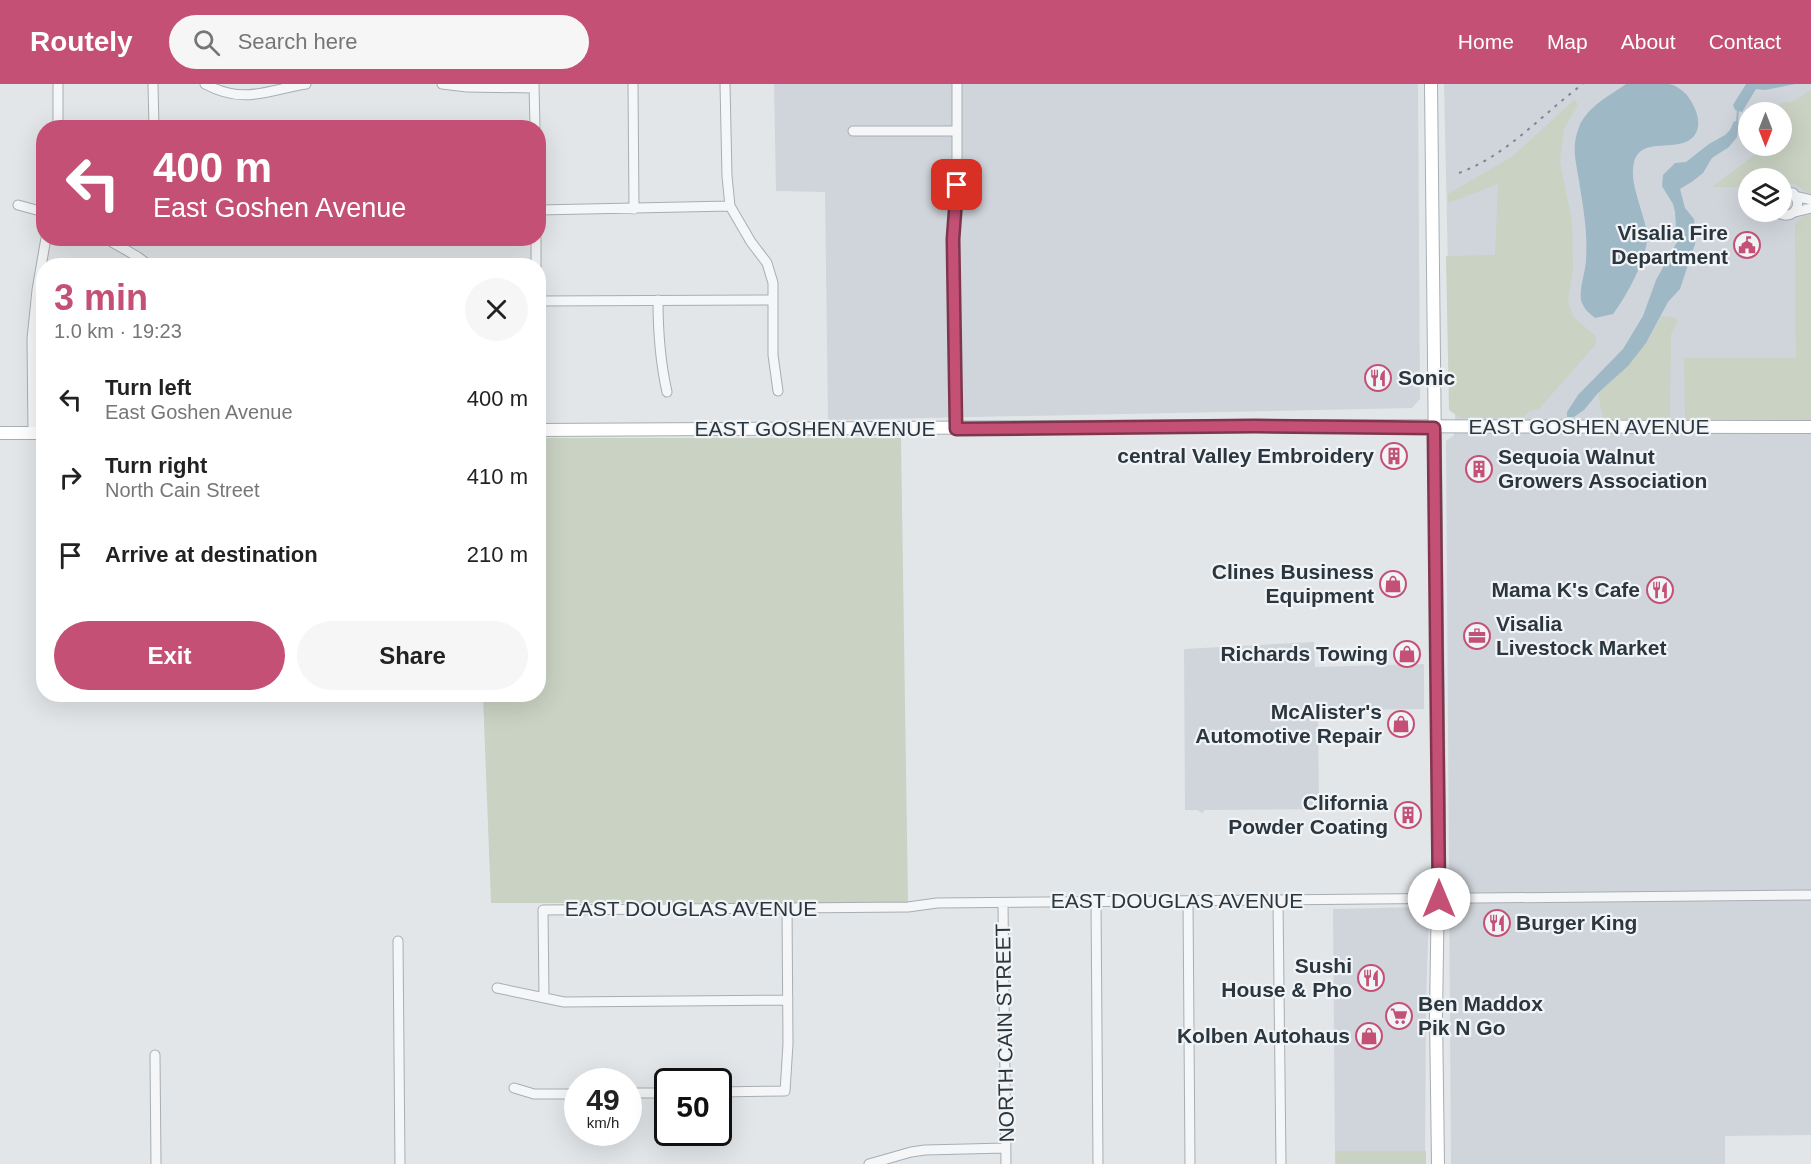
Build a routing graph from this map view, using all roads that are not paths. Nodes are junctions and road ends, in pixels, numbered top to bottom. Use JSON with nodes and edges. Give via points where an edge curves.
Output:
{"nodes":[{"id":1,"x":58,"y":84,"type":"edge"},
{"id":2,"x":153,"y":84,"type":"edge"},
{"id":3,"x":205,"y":84,"type":"edge"},
{"id":4,"x":306,"y":84,"type":"edge"},
{"id":5,"x":442,"y":84,"type":"edge"},
{"id":6,"x":633,"y":84,"type":"edge"},
{"id":7,"x":725,"y":84,"type":"edge"},
{"id":8,"x":957,"y":84,"type":"edge"},
{"id":9,"x":1431,"y":84,"type":"edge"},
{"id":10,"x":534,"y":86,"type":"edge"},
{"id":11,"x":58,"y":120,"type":"edge"},
{"id":12,"x":154,"y":120,"type":"edge"},
{"id":13,"x":535,"y":120,"type":"edge"},
{"id":14,"x":853,"y":131,"type":"dead end"},
{"id":15,"x":957,"y":131,"type":"junction"},
{"id":16,"x":1792,"y":194,"type":"edge"},
{"id":17,"x":1796,"y":196,"type":"junction"},
{"id":18,"x":1811,"y":200,"type":"edge"},
{"id":19,"x":18,"y":205,"type":"dead end"},
{"id":20,"x":730,"y":206,"type":"junction"},
{"id":21,"x":634,"y":208,"type":"junction"},
{"id":22,"x":1811,"y":208,"type":"edge"},
{"id":23,"x":36,"y":210,"type":"edge"},
{"id":24,"x":546,"y":210,"type":"edge"},
{"id":25,"x":1795,"y":212,"type":"junction"},
{"id":26,"x":1792,"y":213,"type":"edge"},
{"id":27,"x":119,"y":246,"type":"edge"},
{"id":28,"x":139,"y":258,"type":"edge"},
{"id":29,"x":658,"y":300,"type":"junction"},
{"id":30,"x":772,"y":300,"type":"junction"},
{"id":31,"x":546,"y":301,"type":"edge"},
{"id":32,"x":36,"y":315,"type":"edge"},
{"id":33,"x":778,"y":391,"type":"dead end"},
{"id":34,"x":668,"y":392,"type":"dead end"},
{"id":35,"x":36,"y":402,"type":"edge"},
{"id":36,"x":1811,"y":427,"type":"edge"},
{"id":37,"x":1434,"y":428,"type":"junction"},
{"id":38,"x":956,"y":429,"type":"junction"},
{"id":39,"x":546,"y":430,"type":"edge"},
{"id":40,"x":0,"y":433,"type":"edge"},
{"id":41,"x":36,"y":433,"type":"edge"},
{"id":42,"x":1811,"y":895,"type":"edge"},
{"id":43,"x":1439,"y":899,"type":"junction"},
{"id":44,"x":1188,"y":901,"type":"junction"},
{"id":45,"x":1278,"y":901,"type":"junction"},
{"id":46,"x":1096,"y":902,"type":"junction"},
{"id":47,"x":1003,"y":903,"type":"junction"},
{"id":48,"x":787,"y":908,"type":"junction"},
{"id":49,"x":398,"y":940,"type":"dead end"},
{"id":50,"x":497,"y":988,"type":"dead end"},
{"id":51,"x":544,"y":998,"type":"junction"},
{"id":52,"x":789,"y":1000,"type":"junction"},
{"id":53,"x":156,"y":1054,"type":"dead end"},
{"id":54,"x":514,"y":1088,"type":"dead end"},
{"id":55,"x":732,"y":1092,"type":"edge"},
{"id":56,"x":564,"y":1094,"type":"edge"},
{"id":57,"x":1006,"y":1148,"type":"junction"},
{"id":58,"x":156,"y":1164,"type":"edge"},
{"id":59,"x":400,"y":1164,"type":"edge"},
{"id":60,"x":869,"y":1164,"type":"edge"},
{"id":61,"x":1006,"y":1164,"type":"edge"},
{"id":62,"x":1098,"y":1164,"type":"edge"},
{"id":63,"x":1190,"y":1164,"type":"edge"},
{"id":64,"x":1281,"y":1164,"type":"edge"},
{"id":65,"x":1438,"y":1164,"type":"edge"}],
"edges":[{"from":1,"to":11,"type":"street"},
{"from":2,"to":12,"type":"street"},
{"from":3,"to":4,"type":"street","via":[[226,94],[246,96]]},
{"from":5,"to":10,"type":"street"},
{"from":6,"to":21,"type":"street"},
{"from":7,"to":20,"type":"street"},
{"from":8,"to":15,"type":"street"},
{"from":9,"to":37,"type":"street"},
{"from":10,"to":13,"type":"street"},
{"from":14,"to":15,"type":"street"},
{"from":15,"to":38,"type":"street","via":[[953,239]]},
{"from":16,"to":17,"type":"street"},
{"from":17,"to":18,"type":"street"},
{"from":17,"to":25,"type":"street"},
{"from":19,"to":23,"type":"street"},
{"from":20,"to":21,"type":"street"},
{"from":20,"to":30,"type":"street","via":[[767,263],[773,283]]},
{"from":21,"to":24,"type":"street"},
{"from":22,"to":25,"type":"street"},
{"from":25,"to":26,"type":"street"},
{"from":27,"to":28,"type":"street"},
{"from":29,"to":30,"type":"street"},
{"from":29,"to":31,"type":"street"},
{"from":29,"to":34,"type":"street","via":[[661,368]]},
{"from":30,"to":33,"type":"street"},
{"from":32,"to":35,"type":"street","via":[[32,339]]},
{"from":36,"to":37,"type":"street","name":"EAST GOSHEN AVENUE"},
{"from":37,"to":38,"type":"street","name":"EAST GOSHEN AVENUE"},
{"from":37,"to":43,"type":"street"},
{"from":38,"to":39,"type":"street","name":"EAST GOSHEN AVENUE"},
{"from":40,"to":41,"type":"street"},
{"from":42,"to":43,"type":"street","name":"EAST DOUGLAS AVENUE"},
{"from":43,"to":45,"type":"street","name":"EAST DOUGLAS AVENUE"},
{"from":43,"to":65,"type":"street"},
{"from":44,"to":45,"type":"street","name":"EAST DOUGLAS AVENUE"},
{"from":44,"to":46,"type":"street","name":"EAST DOUGLAS AVENUE"},
{"from":44,"to":63,"type":"street"},
{"from":45,"to":64,"type":"street"},
{"from":46,"to":47,"type":"street","name":"EAST DOUGLAS AVENUE"},
{"from":46,"to":62,"type":"street"},
{"from":47,"to":48,"type":"street","name":"EAST DOUGLAS AVENUE"},
{"from":47,"to":57,"type":"street","name":"NORTH CAIN STREET"},
{"from":48,"to":51,"type":"street","name":"EAST DOUGLAS AVENUE","via":[[543,910]]},
{"from":48,"to":52,"type":"street"},
{"from":49,"to":59,"type":"street"},
{"from":50,"to":51,"type":"street"},
{"from":51,"to":52,"type":"street","via":[[564,1002]]},
{"from":52,"to":55,"type":"street","via":[[785,1091]]},
{"from":53,"to":58,"type":"street"},
{"from":54,"to":56,"type":"street","via":[[534,1094]]},
{"from":57,"to":60,"type":"street","via":[[926,1150]]},
{"from":57,"to":61,"type":"street","name":"NORTH CAIN STREET"}]}
